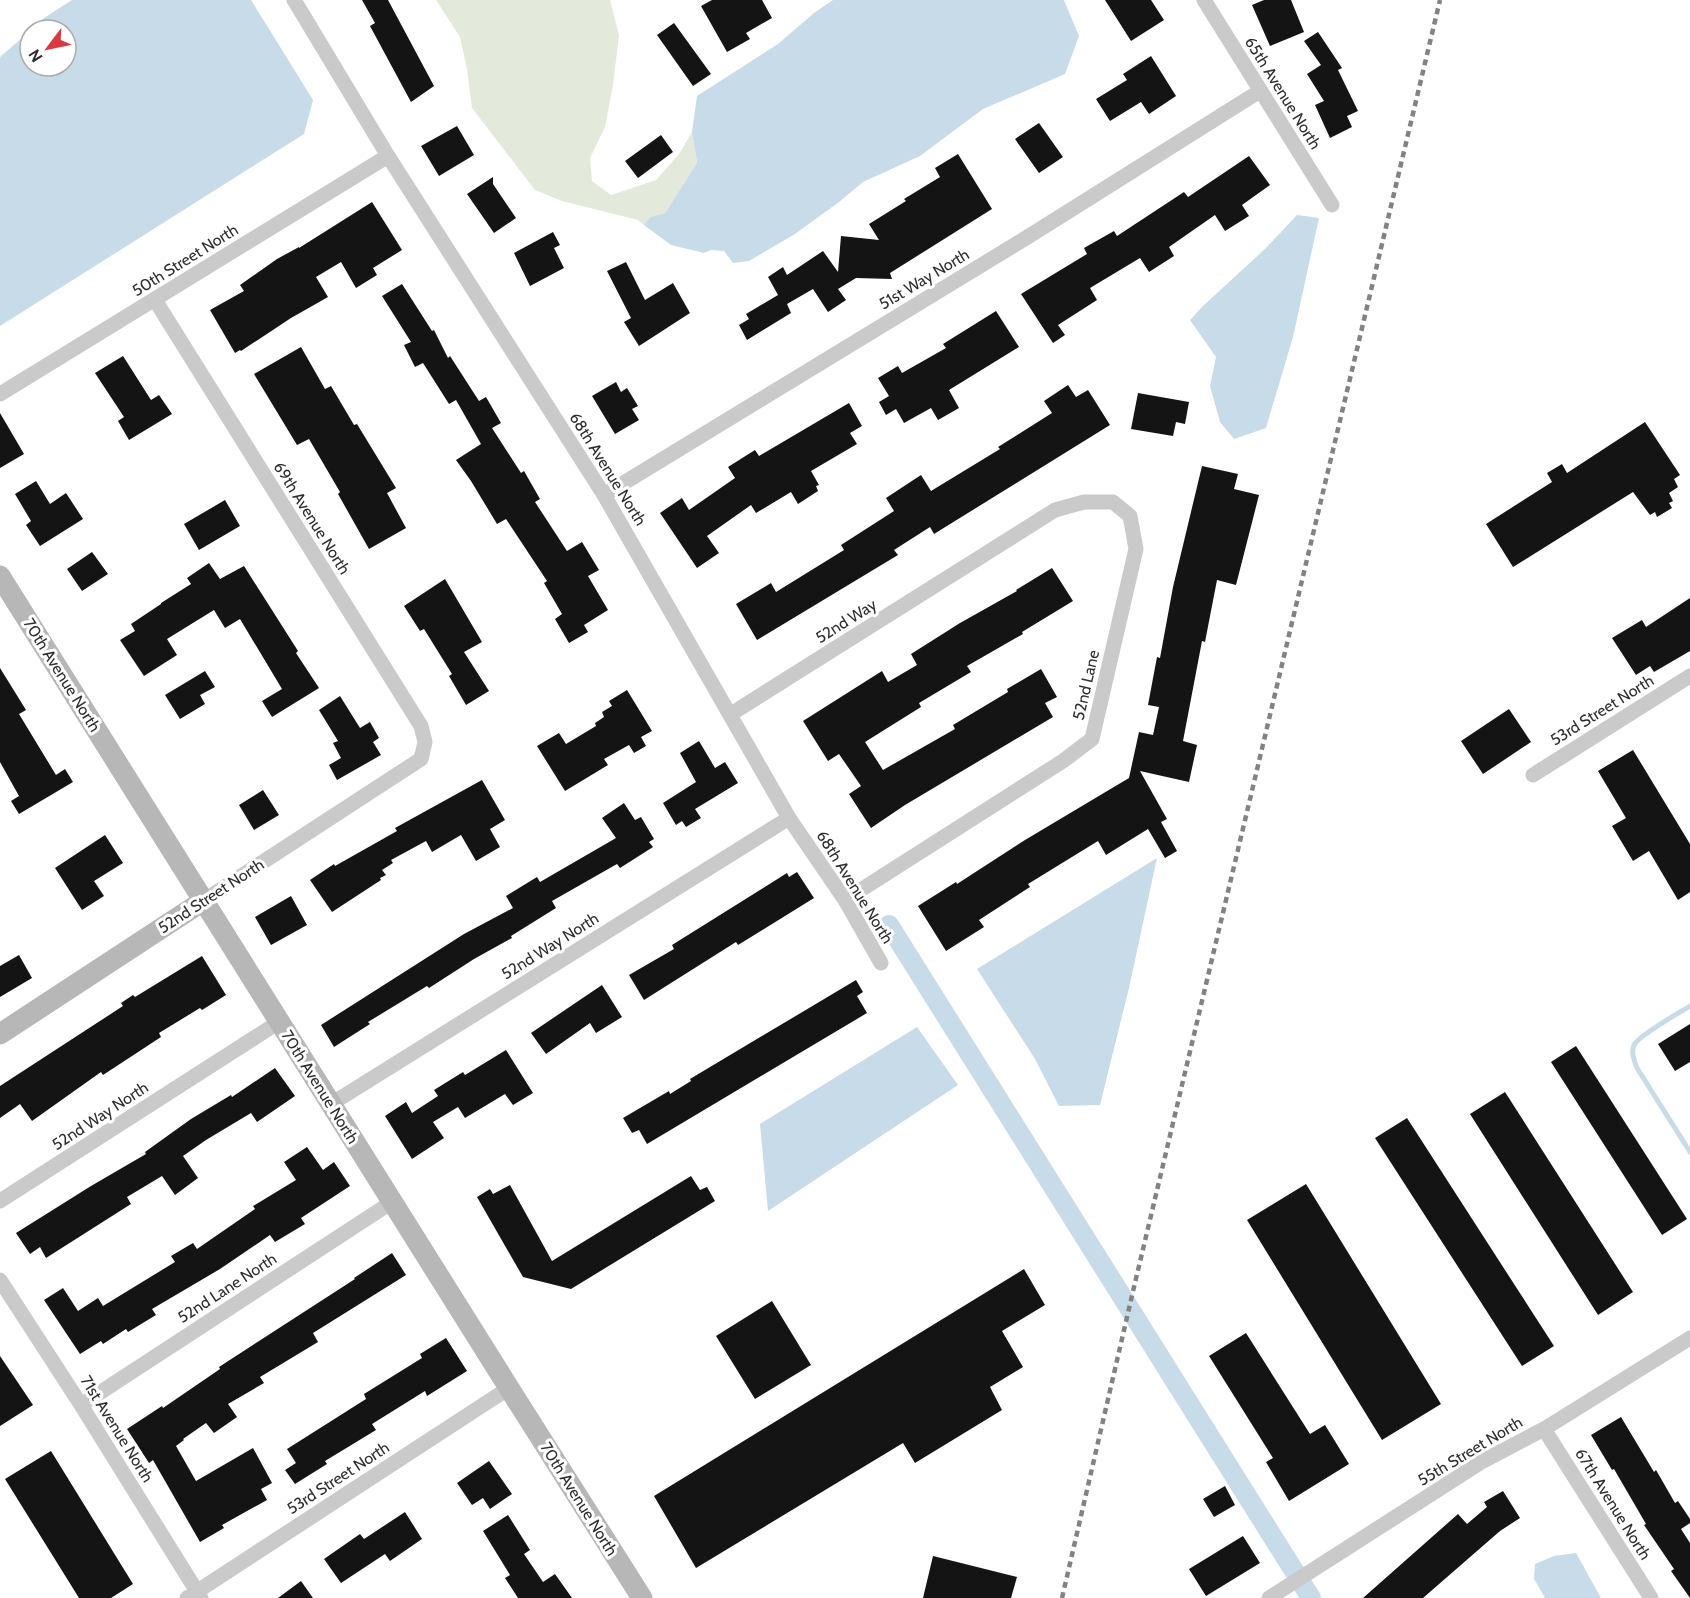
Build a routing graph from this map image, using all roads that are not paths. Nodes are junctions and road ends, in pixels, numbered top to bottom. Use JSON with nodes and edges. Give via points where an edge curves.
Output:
{"nodes":[{"id":1,"x":294,"y":0,"type":"edge"},
{"id":2,"x":1204,"y":0,"type":"edge"},
{"id":3,"x":1260,"y":91,"type":"junction"},
{"id":4,"x":388,"y":156,"type":"junction"},
{"id":5,"x":1332,"y":205,"type":"dead end"},
{"id":6,"x":154,"y":300,"type":"junction"},
{"id":7,"x":0,"y":394,"type":"edge"},
{"id":8,"x":604,"y":495,"type":"junction"},
{"id":9,"x":981,"y":558,"type":"joint"},
{"id":10,"x":0,"y":576,"type":"edge"},
{"id":11,"x":1690,"y":676,"type":"edge"},
{"id":12,"x":730,"y":714,"type":"junction"},
{"id":13,"x":421,"y":759,"type":"joint"},
{"id":14,"x":1533,"y":775,"type":"dead end"},
{"id":15,"x":789,"y":818,"type":"junction"},
{"id":16,"x":845,"y":900,"type":"junction"},
{"id":17,"x":203,"y":901,"type":"junction"},
{"id":18,"x":881,"y":963,"type":"dead end"},
{"id":19,"x":279,"y":1022,"type":"junction"},
{"id":20,"x":0,"y":1034,"type":"edge"},
{"id":21,"x":331,"y":1104,"type":"junction"},
{"id":22,"x":0,"y":1201,"type":"edge"},
{"id":23,"x":392,"y":1202,"type":"junction"},
{"id":24,"x":0,"y":1280,"type":"edge"},
{"id":25,"x":1690,"y":1338,"type":"edge"},
{"id":26,"x":509,"y":1388,"type":"junction"},
{"id":27,"x":81,"y":1405,"type":"junction"},
{"id":28,"x":1544,"y":1429,"type":"junction"},
{"id":29,"x":195,"y":1596,"type":"edge"},
{"id":30,"x":1273,"y":1596,"type":"edge"},
{"id":31,"x":642,"y":1598,"type":"edge"},
{"id":32,"x":1651,"y":1598,"type":"edge"}],
"edges":[{"from":1,"to":4,"type":"street","name":"68th Avenue North"},
{"from":2,"to":3,"type":"street","name":"65th Avenue North"},
{"from":3,"to":5,"type":"street","name":"65th Avenue North"},
{"from":3,"to":8,"type":"street","name":"51st Way North"},
{"from":4,"to":6,"type":"street","name":"50th Street North"},
{"from":4,"to":8,"type":"street","name":"68th Avenue North"},
{"from":6,"to":7,"type":"street","name":"50th Street North"},
{"from":6,"to":13,"type":"street","name":"69th Avenue North","via":[[421,726],[425,742]]},
{"from":8,"to":12,"type":"street","name":"68th Avenue North"},
{"from":9,"to":12,"type":"street","name":"52nd Way"},
{"from":9,"to":16,"type":"street","name":"52nd Lane","via":[[1055,510],[1083,502],[1113,502],[1130,516],[1136,549],[1092,739]]},
{"from":10,"to":17,"type":"street","name":"70th Avenue North"},
{"from":11,"to":14,"type":"street","name":"53rd Street North"},
{"from":12,"to":15,"type":"street","name":"68th Avenue North"},
{"from":13,"to":17,"type":"street","name":"52nd Street North"},
{"from":15,"to":16,"type":"street","name":"68th Avenue North"},
{"from":15,"to":21,"type":"street","name":"52nd Way North"},
{"from":16,"to":18,"type":"street","name":"68th Avenue North"},
{"from":17,"to":19,"type":"street","name":"70th Avenue North"},
{"from":17,"to":20,"type":"street","name":"52nd Street North"},
{"from":19,"to":21,"type":"street","name":"70th Avenue North"},
{"from":19,"to":22,"type":"street","name":"52nd Way North"},
{"from":21,"to":23,"type":"street","name":"70th Avenue North"},
{"from":23,"to":26,"type":"street","name":"70th Avenue North"},
{"from":23,"to":27,"type":"street","name":"52nd Lane North"},
{"from":24,"to":27,"type":"street","name":"71st Avenue North"},
{"from":25,"to":28,"type":"street","name":"55th Street North"},
{"from":26,"to":29,"type":"street","name":"53rd Street North"},
{"from":26,"to":31,"type":"street","name":"70th Avenue North"},
{"from":27,"to":29,"type":"street","name":"71st Avenue North"},
{"from":28,"to":30,"type":"street","name":"55th Street North","via":[[1483,1461]]},
{"from":28,"to":32,"type":"street","name":"67th Avenue North"}]}
